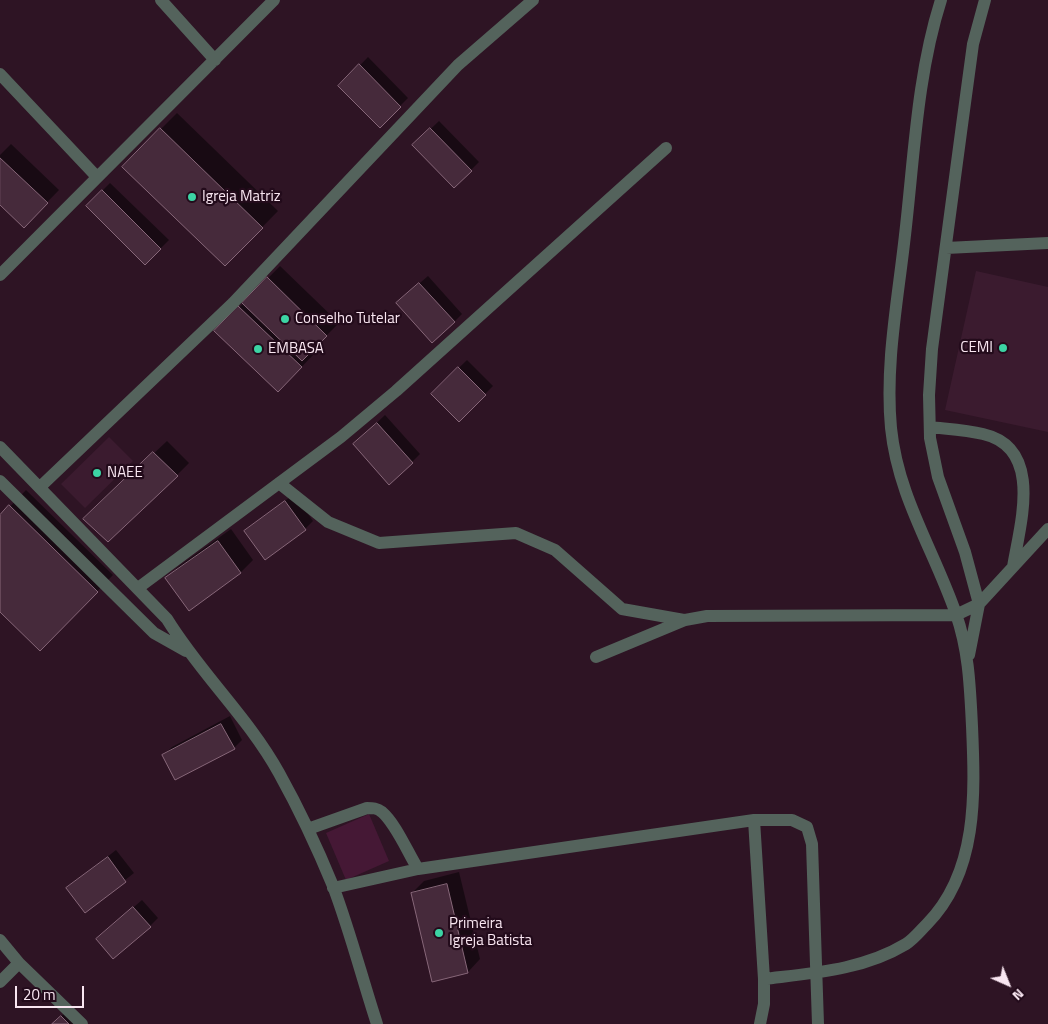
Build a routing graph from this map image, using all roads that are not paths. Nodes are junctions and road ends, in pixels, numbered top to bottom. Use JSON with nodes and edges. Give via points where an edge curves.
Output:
{"nodes":[{"id":1,"x":160,"y":0,"type":"edge"},
{"id":2,"x":274,"y":0,"type":"edge"},
{"id":3,"x":533,"y":0,"type":"edge"},
{"id":4,"x":941,"y":0,"type":"edge"},
{"id":5,"x":985,"y":0,"type":"edge"},
{"id":6,"x":214,"y":60,"type":"junction"},
{"id":7,"x":0,"y":74,"type":"edge"},
{"id":8,"x":666,"y":148,"type":"dead end"},
{"id":9,"x":97,"y":177,"type":"junction"},
{"id":10,"x":1048,"y":243,"type":"edge"},
{"id":11,"x":946,"y":248,"type":"junction"},
{"id":12,"x":0,"y":275,"type":"edge"},
{"id":13,"x":930,"y":427,"type":"junction"},
{"id":14,"x":0,"y":447,"type":"edge"},
{"id":15,"x":0,"y":481,"type":"edge"},
{"id":16,"x":279,"y":483,"type":"junction"},
{"id":17,"x":40,"y":488,"type":"junction"},
{"id":18,"x":1048,"y":529,"type":"edge"},
{"id":19,"x":1013,"y":567,"type":"junction"},
{"id":20,"x":138,"y":588,"type":"junction"},
{"id":21,"x":978,"y":604,"type":"junction"},
{"id":22,"x":956,"y":615,"type":"junction"},
{"id":23,"x":685,"y":620,"type":"junction"},
{"id":24,"x":186,"y":650,"type":"junction"},
{"id":25,"x":596,"y":657,"type":"dead end"},
{"id":26,"x":968,"y":660,"type":"junction"},
{"id":27,"x":754,"y":820,"type":"junction"},
{"id":28,"x":308,"y":829,"type":"junction"},
{"id":29,"x":418,"y":869,"type":"junction"},
{"id":30,"x":333,"y":888,"type":"junction"},
{"id":31,"x":0,"y":940,"type":"edge"},
{"id":32,"x":18,"y":963,"type":"junction"},
{"id":33,"x":816,"y":973,"type":"junction"},
{"id":34,"x":764,"y":979,"type":"junction"},
{"id":35,"x":0,"y":982,"type":"edge"},
{"id":36,"x":82,"y":1024,"type":"edge"},
{"id":37,"x":377,"y":1024,"type":"edge"},
{"id":38,"x":760,"y":1024,"type":"edge"},
{"id":39,"x":818,"y":1024,"type":"edge"}],
"edges":[{"from":1,"to":6,"type":"street"},
{"from":2,"to":6,"type":"street"},
{"from":3,"to":17,"type":"street","via":[[458,64],[233,303]]},
{"from":4,"to":22,"type":"street","via":[[926,69],[890,378],[891,425],[896,465],[910,506]]},
{"from":5,"to":11,"type":"street","via":[[973,44]]},
{"from":6,"to":9,"type":"street"},
{"from":7,"to":9,"type":"street"},
{"from":8,"to":16,"type":"street","via":[[396,391]]},
{"from":9,"to":12,"type":"street"},
{"from":10,"to":11,"type":"street"},
{"from":11,"to":13,"type":"street","via":[[932,349]]},
{"from":13,"to":19,"type":"street","via":[[984,434],[1005,443],[1016,457],[1023,475],[1024,498]]},
{"from":13,"to":21,"type":"street","via":[[938,477],[965,552]]},
{"from":14,"to":17,"type":"street"},
{"from":15,"to":24,"type":"street","via":[[154,633]]},
{"from":16,"to":20,"type":"street"},
{"from":16,"to":23,"type":"street","via":[[328,522],[379,543],[516,533],[555,550],[622,609]]},
{"from":17,"to":20,"type":"street"},
{"from":18,"to":19,"type":"street"},
{"from":19,"to":21,"type":"street"},
{"from":20,"to":24,"type":"street","via":[[167,619]]},
{"from":21,"to":22,"type":"street"},
{"from":21,"to":26,"type":"street"},
{"from":22,"to":23,"type":"street","via":[[741,615]]},
{"from":22,"to":26,"type":"street"},
{"from":23,"to":25,"type":"street"},
{"from":24,"to":28,"type":"street","via":[[246,723],[278,771]]},
{"from":26,"to":33,"type":"street","via":[[974,784],[972,828],[960,871],[942,909],[909,943],[866,964]]},
{"from":27,"to":29,"type":"street"},
{"from":27,"to":33,"type":"street","via":[[792,820],[810,833]]},
{"from":27,"to":34,"type":"street"},
{"from":28,"to":29,"type":"street","via":[[374,808],[389,820]]},
{"from":28,"to":30,"type":"street"},
{"from":29,"to":30,"type":"street"},
{"from":30,"to":37,"type":"street"},
{"from":31,"to":32,"type":"street"},
{"from":32,"to":35,"type":"street"},
{"from":32,"to":36,"type":"street"},
{"from":33,"to":34,"type":"street"},
{"from":33,"to":39,"type":"street"},
{"from":34,"to":38,"type":"street"}]}
